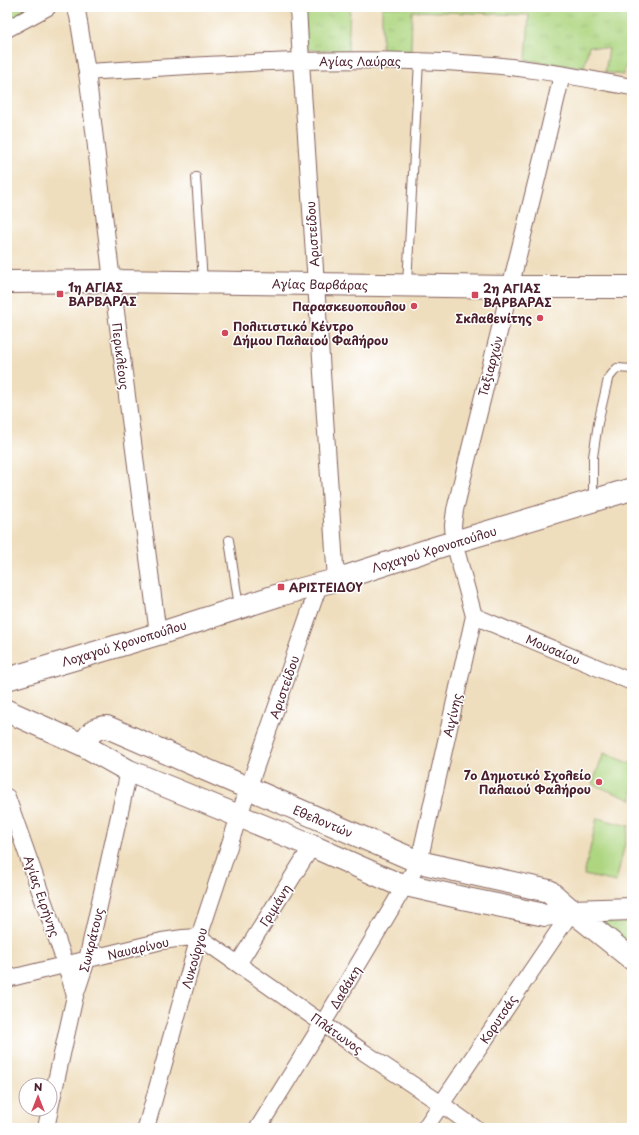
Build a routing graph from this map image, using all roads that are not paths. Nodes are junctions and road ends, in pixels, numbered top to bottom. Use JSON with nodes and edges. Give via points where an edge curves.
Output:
{"nodes":[{"id":1,"x":48,"y":7,"type":"edge"},
{"id":2,"x":75,"y":7,"type":"edge"},
{"id":3,"x":298,"y":7,"type":"edge"},
{"id":4,"x":7,"y":29,"type":"edge"},
{"id":5,"x":419,"y":61,"type":"junction"},
{"id":6,"x":301,"y":62,"type":"junction"},
{"id":7,"x":87,"y":72,"type":"junction"},
{"id":8,"x":562,"y":75,"type":"junction"},
{"id":9,"x":632,"y":87,"type":"edge"},
{"id":10,"x":196,"y":177,"type":"dead end"},
{"id":11,"x":112,"y":281,"type":"junction"},
{"id":12,"x":7,"y":282,"type":"edge"},
{"id":13,"x":203,"y":282,"type":"junction"},
{"id":14,"x":316,"y":284,"type":"junction"},
{"id":15,"x":407,"y":285,"type":"junction"},
{"id":16,"x":511,"y":287,"type":"junction"},
{"id":17,"x":632,"y":287,"type":"edge"},
{"id":18,"x":632,"y":369,"type":"edge"},
{"id":19,"x":632,"y":489,"type":"edge"},
{"id":20,"x":594,"y":500,"type":"junction"},
{"id":21,"x":229,"y":540,"type":"dead end"},
{"id":22,"x":454,"y":542,"type":"junction"},
{"id":23,"x":328,"y":583,"type":"junction"},
{"id":24,"x":239,"y":608,"type":"junction"},
{"id":25,"x":474,"y":616,"type":"junction"},
{"id":26,"x":158,"y":634,"type":"junction"},
{"id":27,"x":7,"y":679,"type":"edge"},
{"id":28,"x":632,"y":682,"type":"edge"},
{"id":29,"x":7,"y":711,"type":"edge"},
{"id":30,"x":83,"y":745,"type":"junction"},
{"id":31,"x":128,"y":771,"type":"junction"},
{"id":32,"x":248,"y":789,"type":"junction"},
{"id":33,"x":7,"y":797,"type":"edge"},
{"id":34,"x":240,"y":817,"type":"junction"},
{"id":35,"x":312,"y":846,"type":"junction"},
{"id":36,"x":419,"y":862,"type":"junction"},
{"id":37,"x":404,"y":885,"type":"junction"},
{"id":38,"x":632,"y":909,"type":"edge"},
{"id":39,"x":572,"y":911,"type":"junction"},
{"id":40,"x":199,"y":937,"type":"junction"},
{"id":41,"x":87,"y":960,"type":"junction"},
{"id":42,"x":632,"y":960,"type":"edge"},
{"id":43,"x":238,"y":964,"type":"junction"},
{"id":44,"x":66,"y":965,"type":"junction"},
{"id":45,"x":7,"y":979,"type":"edge"},
{"id":46,"x":75,"y":996,"type":"junction"},
{"id":47,"x":323,"y":1023,"type":"junction"},
{"id":48,"x":57,"y":1077,"type":"edge"},
{"id":49,"x":440,"y":1103,"type":"junction"},
{"id":50,"x":48,"y":1117,"type":"edge"},
{"id":51,"x":46,"y":1128,"type":"edge"},
{"id":52,"x":146,"y":1128,"type":"edge"},
{"id":53,"x":258,"y":1128,"type":"edge"},
{"id":54,"x":424,"y":1128,"type":"edge"},
{"id":55,"x":475,"y":1128,"type":"edge"}],
"edges":[{"from":1,"to":4,"type":"street"},
{"from":2,"to":7,"type":"street","name":"Περικλέους"},
{"from":3,"to":6,"type":"street","name":"Αριστείδου"},
{"from":5,"to":6,"type":"street","name":"Αγίας Λαύρας"},
{"from":5,"to":8,"type":"street","name":"Αγίας Λαύρας","via":[[478,64]]},
{"from":5,"to":15,"type":"lane"},
{"from":6,"to":7,"type":"street","name":"Αγίας Λαύρας"},
{"from":6,"to":14,"type":"street","name":"Αριστείδου"},
{"from":7,"to":11,"type":"street","name":"Περικλέους"},
{"from":8,"to":9,"type":"street","name":"Αγίας Λαύρας"},
{"from":8,"to":16,"type":"street","name":"Ταξιαρχών"},
{"from":10,"to":13,"type":"lane"},
{"from":11,"to":12,"type":"street","name":"Αγίας Βαρβάρας"},
{"from":11,"to":13,"type":"street","name":"Αγίας Βαρβάρας"},
{"from":11,"to":26,"type":"street","name":"Περικλέους"},
{"from":13,"to":14,"type":"street","name":"Αγίας Βαρβάρας"},
{"from":14,"to":15,"type":"street","name":"Αγίας Βαρβάρας"},
{"from":14,"to":23,"type":"street","name":"Αριστείδου"},
{"from":15,"to":16,"type":"street","name":"Αγίας Βαρβάρας"},
{"from":16,"to":17,"type":"street","name":"Αγίας Βαρβάρας"},
{"from":16,"to":22,"type":"street","name":"Ταξιαρχών","via":[[455,510]]},
{"from":18,"to":20,"type":"lane","via":[[617,368],[608,379],[593,457]]},
{"from":19,"to":20,"type":"street","name":"Λοχαγού Χρονοπούλου"},
{"from":20,"to":22,"type":"street","name":"Λοχαγού Χρονοπούλου"},
{"from":21,"to":24,"type":"lane"},
{"from":22,"to":23,"type":"street","name":"Λοχαγού Χρονοπούλου"},
{"from":22,"to":25,"type":"street","name":"Αιγίνης"},
{"from":23,"to":24,"type":"street","name":"Λοχαγού Χρονοπούλου"},
{"from":23,"to":32,"type":"street","name":"Αριστείδου"},
{"from":24,"to":26,"type":"street","name":"Λοχαγού Χρονοπούλου"},
{"from":25,"to":28,"type":"street","name":"Μουσαίου"},
{"from":25,"to":36,"type":"street","name":"Αιγίνης"},
{"from":26,"to":27,"type":"street","name":"Λοχαγού Χρονοπούλου"},
{"from":29,"to":30,"type":"street"},
{"from":30,"to":31,"type":"street"},
{"from":30,"to":32,"type":"street","name":"Εθελοντών","via":[[94,730],[107,727]]},
{"from":31,"to":34,"type":"street"},
{"from":31,"to":41,"type":"street","name":"Σωκράτους"},
{"from":32,"to":34,"type":"street","name":"Λυκούργου"},
{"from":32,"to":36,"type":"street","name":"Εθελοντών"},
{"from":33,"to":44,"type":"street","name":"Αγίας Ειρήνης"},
{"from":34,"to":35,"type":"street"},
{"from":34,"to":40,"type":"street","name":"Λυκούργου"},
{"from":35,"to":37,"type":"street"},
{"from":35,"to":43,"type":"street","name":"Γριμάνη"},
{"from":36,"to":37,"type":"street","name":"Αιγίνης"},
{"from":36,"to":39,"type":"street","name":"Εθελοντών","via":[[549,891]]},
{"from":37,"to":39,"type":"street","via":[[544,915]]},
{"from":37,"to":47,"type":"street","name":"Δαβάκη"},
{"from":38,"to":39,"type":"street"},
{"from":39,"to":42,"type":"street","name":"Εθελοντών"},
{"from":39,"to":49,"type":"street","name":"Κορυτσάς"},
{"from":40,"to":41,"type":"street","name":"Ναυαρίνου","via":[[162,941]]},
{"from":40,"to":43,"type":"street","name":"Πλάτωνος"},
{"from":40,"to":52,"type":"street","name":"Λυκούργου"},
{"from":41,"to":44,"type":"street","name":"Ναυαρίνου"},
{"from":41,"to":46,"type":"street","name":"Σωκράτους"},
{"from":43,"to":47,"type":"street","name":"Πλάτωνος"},
{"from":44,"to":45,"type":"street","name":"Ναυαρίνου"},
{"from":44,"to":46,"type":"street","name":"Αγίας Ειρήνης"},
{"from":46,"to":48,"type":"street","name":"Σωκράτους"},
{"from":47,"to":49,"type":"street","name":"Πλάτωνος"},
{"from":47,"to":53,"type":"street","name":"Δαβάκη"},
{"from":49,"to":54,"type":"street","name":"Κορυτσάς"},
{"from":49,"to":55,"type":"street","name":"Πλάτωνος"},
{"from":50,"to":51,"type":"street","name":"Σωκράτους"}]}
